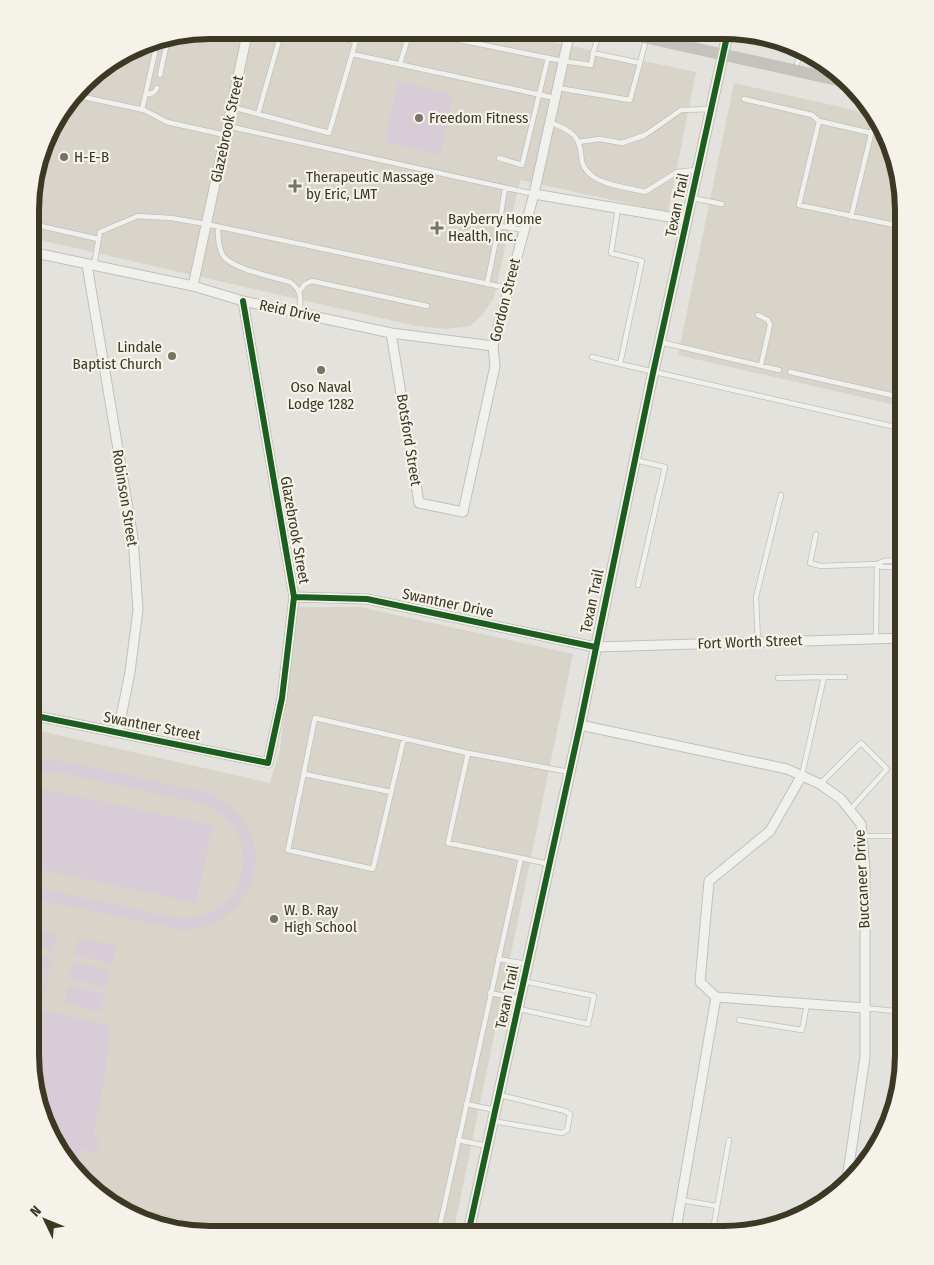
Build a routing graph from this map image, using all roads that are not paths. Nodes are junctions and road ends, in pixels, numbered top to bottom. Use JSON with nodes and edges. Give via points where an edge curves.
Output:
{"nodes":[{"id":1,"x":246,"y":39,"type":"edge"},
{"id":2,"x":279,"y":39,"type":"edge"},
{"id":3,"x":342,"y":39,"type":"edge"},
{"id":4,"x":357,"y":39,"type":"edge"},
{"id":5,"x":408,"y":39,"type":"edge"},
{"id":6,"x":454,"y":39,"type":"edge"},
{"id":7,"x":568,"y":39,"type":"edge"},
{"id":8,"x":597,"y":39,"type":"edge"},
{"id":9,"x":646,"y":39,"type":"edge"},
{"id":10,"x":651,"y":39,"type":"edge"},
{"id":11,"x":726,"y":39,"type":"edge"},
{"id":12,"x":356,"y":42,"type":"junction"},
{"id":13,"x":165,"y":45,"type":"edge"},
{"id":14,"x":157,"y":48,"type":"edge"},
{"id":15,"x":593,"y":53,"type":"junction"},
{"id":16,"x":352,"y":54,"type":"junction"},
{"id":17,"x":723,"y":55,"type":"junction"},
{"id":18,"x":799,"y":56,"type":"edge"},
{"id":19,"x":548,"y":58,"type":"junction"},
{"id":20,"x":563,"y":61,"type":"junction"},
{"id":21,"x":640,"y":63,"type":"junction"},
{"id":22,"x":400,"y":64,"type":"junction"},
{"id":23,"x":796,"y":70,"type":"junction"},
{"id":24,"x":160,"y":75,"type":"dead end"},
{"id":25,"x":835,"y":79,"type":"edge"},
{"id":26,"x":157,"y":88,"type":"dead end"},
{"id":27,"x":558,"y":88,"type":"junction"},
{"id":28,"x":146,"y":94,"type":"junction"},
{"id":29,"x":539,"y":94,"type":"junction"},
{"id":30,"x":81,"y":97,"type":"edge"},
{"id":31,"x":556,"y":98,"type":"junction"},
{"id":32,"x":744,"y":99,"type":"dead end"},
{"id":33,"x":232,"y":107,"type":"junction"},
{"id":34,"x":711,"y":109,"type":"junction"},
{"id":35,"x":142,"y":110,"type":"junction"},
{"id":36,"x":258,"y":114,"type":"junction"},
{"id":37,"x":819,"y":121,"type":"junction"},
{"id":38,"x":550,"y":122,"type":"junction"},
{"id":39,"x":873,"y":126,"type":"edge"},
{"id":40,"x":226,"y":131,"type":"junction"},
{"id":41,"x":871,"y":133,"type":"junction"},
{"id":42,"x":578,"y":142,"type":"junction"},
{"id":43,"x":499,"y":158,"type":"dead end"},
{"id":44,"x":698,"y":170,"type":"junction"},
{"id":45,"x":505,"y":188,"type":"junction"},
{"id":46,"x":534,"y":194,"type":"junction"},
{"id":47,"x":692,"y":198,"type":"junction"},
{"id":48,"x":722,"y":204,"type":"dead end"},
{"id":49,"x":618,"y":208,"type":"junction"},
{"id":50,"x":851,"y":217,"type":"junction"},
{"id":51,"x":687,"y":220,"type":"junction"},
{"id":52,"x":206,"y":224,"type":"junction"},
{"id":53,"x":895,"y":225,"type":"edge"},
{"id":54,"x":39,"y":226,"type":"edge"},
{"id":55,"x":218,"y":226,"type":"junction"},
{"id":56,"x":499,"y":226,"type":"junction"},
{"id":57,"x":524,"y":230,"type":"junction"},
{"id":58,"x":98,"y":239,"type":"junction"},
{"id":59,"x":39,"y":254,"type":"edge"},
{"id":60,"x":91,"y":265,"type":"junction"},
{"id":61,"x":487,"y":284,"type":"junction"},
{"id":62,"x":192,"y":286,"type":"junction"},
{"id":63,"x":507,"y":288,"type":"junction"},
{"id":64,"x":299,"y":292,"type":"junction"},
{"id":65,"x":243,"y":301,"type":"junction"},
{"id":66,"x":427,"y":306,"type":"dead end"},
{"id":67,"x":300,"y":314,"type":"junction"},
{"id":68,"x":758,"y":315,"type":"dead end"},
{"id":69,"x":391,"y":333,"type":"junction"},
{"id":70,"x":660,"y":342,"type":"junction"},
{"id":71,"x":493,"y":346,"type":"junction"},
{"id":72,"x":592,"y":358,"type":"dead end"},
{"id":73,"x":620,"y":364,"type":"junction"},
{"id":74,"x":761,"y":365,"type":"junction"},
{"id":75,"x":779,"y":370,"type":"dead end"},
{"id":76,"x":653,"y":372,"type":"junction"},
{"id":77,"x":790,"y":372,"type":"dead end"},
{"id":78,"x":895,"y":396,"type":"edge"},
{"id":79,"x":895,"y":427,"type":"edge"},
{"id":80,"x":635,"y":460,"type":"junction"},
{"id":81,"x":781,"y":495,"type":"dead end"},
{"id":82,"x":463,"y":512,"type":"joint"},
{"id":83,"x":816,"y":534,"type":"dead end"},
{"id":84,"x":895,"y":560,"type":"edge"},
{"id":85,"x":877,"y":564,"type":"junction"},
{"id":86,"x":895,"y":567,"type":"edge"},
{"id":87,"x":638,"y":585,"type":"dead end"},
{"id":88,"x":294,"y":597,"type":"junction"},
{"id":89,"x":876,"y":638,"type":"junction"},
{"id":90,"x":895,"y":638,"type":"edge"},
{"id":91,"x":758,"y":642,"type":"junction"},
{"id":92,"x":596,"y":647,"type":"junction"},
{"id":93,"x":845,"y":676,"type":"dead end"},
{"id":94,"x":824,"y":677,"type":"junction"},
{"id":95,"x":778,"y":678,"type":"dead end"},
{"id":96,"x":39,"y":717,"type":"edge"},
{"id":97,"x":580,"y":726,"type":"junction"},
{"id":98,"x":118,"y":732,"type":"junction"},
{"id":99,"x":404,"y":738,"type":"junction"},
{"id":100,"x":468,"y":753,"type":"junction"},
{"id":101,"x":268,"y":763,"type":"joint"},
{"id":102,"x":570,"y":772,"type":"junction"},
{"id":103,"x":304,"y":774,"type":"junction"},
{"id":104,"x":802,"y":775,"type":"junction"},
{"id":105,"x":820,"y":784,"type":"junction"},
{"id":106,"x":391,"y":792,"type":"junction"},
{"id":107,"x":850,"y":810,"type":"junction"},
{"id":108,"x":862,"y":836,"type":"junction"},
{"id":109,"x":895,"y":836,"type":"edge"},
{"id":110,"x":521,"y":858,"type":"junction"},
{"id":111,"x":549,"y":864,"type":"junction"},
{"id":112,"x":498,"y":959,"type":"junction"},
{"id":113,"x":527,"y":964,"type":"junction"},
{"id":114,"x":523,"y":981,"type":"junction"},
{"id":115,"x":490,"y":993,"type":"junction"},
{"id":116,"x":716,"y":997,"type":"junction"},
{"id":117,"x":518,"y":1004,"type":"junction"},
{"id":118,"x":807,"y":1004,"type":"junction"},
{"id":119,"x":865,"y":1008,"type":"junction"},
{"id":120,"x":895,"y":1011,"type":"edge"},
{"id":121,"x":739,"y":1020,"type":"dead end"},
{"id":122,"x":498,"y":1095,"type":"junction"},
{"id":123,"x":466,"y":1104,"type":"junction"},
{"id":124,"x":495,"y":1110,"type":"junction"},
{"id":125,"x":493,"y":1121,"type":"junction"},
{"id":126,"x":458,"y":1140,"type":"junction"},
{"id":127,"x":729,"y":1140,"type":"dead end"},
{"id":128,"x":487,"y":1146,"type":"junction"},
{"id":129,"x":848,"y":1173,"type":"edge"},
{"id":130,"x":681,"y":1200,"type":"junction"},
{"id":131,"x":718,"y":1206,"type":"junction"},
{"id":132,"x":151,"y":1215,"type":"edge"},
{"id":133,"x":181,"y":1223,"type":"edge"},
{"id":134,"x":440,"y":1226,"type":"edge"},
{"id":135,"x":470,"y":1226,"type":"edge"},
{"id":136,"x":677,"y":1226,"type":"edge"},
{"id":137,"x":714,"y":1226,"type":"edge"}],
"edges":[{"from":1,"to":33,"type":"street","name":"Glazebrook Street"},
{"from":2,"to":36,"type":"lane"},
{"from":3,"to":12,"type":"lane"},
{"from":4,"to":12,"type":"lane"},
{"from":5,"to":22,"type":"lane"},
{"from":6,"to":19,"type":"lane"},
{"from":7,"to":20,"type":"street","name":"Gordon Street"},
{"from":8,"to":15,"type":"lane"},
{"from":9,"to":21,"type":"lane"},
{"from":10,"to":17,"type":"main road"},
{"from":11,"to":17,"type":"street","name":"Texan Trail"},
{"from":12,"to":16,"type":"lane"},
{"from":13,"to":24,"type":"lane"},
{"from":14,"to":28,"type":"lane"},
{"from":15,"to":20,"type":"lane","via":[[590,65]]},
{"from":15,"to":21,"type":"lane"},
{"from":16,"to":22,"type":"lane"},
{"from":16,"to":36,"type":"lane","via":[[329,133]]},
{"from":17,"to":23,"type":"main road"},
{"from":17,"to":34,"type":"street","name":"Texan Trail"},
{"from":18,"to":23,"type":"lane"},
{"from":19,"to":20,"type":"lane"},
{"from":19,"to":29,"type":"lane"},
{"from":20,"to":27,"type":"street","name":"Gordon Street"},
{"from":21,"to":27,"type":"lane","via":[[630,100]]},
{"from":22,"to":29,"type":"lane"},
{"from":23,"to":25,"type":"main road"},
{"from":26,"to":28,"type":"lane","via":[[156,92]]},
{"from":27,"to":31,"type":"street","name":"Gordon Street"},
{"from":28,"to":35,"type":"lane"},
{"from":29,"to":31,"type":"lane"},
{"from":29,"to":43,"type":"lane","via":[[522,165]]},
{"from":30,"to":35,"type":"lane"},
{"from":31,"to":38,"type":"street","name":"Gordon Street"},
{"from":32,"to":37,"type":"lane","via":[[812,116]]},
{"from":33,"to":36,"type":"lane"},
{"from":33,"to":40,"type":"street","name":"Glazebrook Street"},
{"from":34,"to":42,"type":"lane","via":[[681,110],[645,135],[622,143],[600,139]]},
{"from":34,"to":44,"type":"street","name":"Texan Trail"},
{"from":35,"to":40,"type":"lane","via":[[167,122]]},
{"from":37,"to":41,"type":"lane"},
{"from":37,"to":50,"type":"lane","via":[[799,205]]},
{"from":38,"to":42,"type":"lane","via":[[569,131]]},
{"from":38,"to":46,"type":"street","name":"Gordon Street"},
{"from":39,"to":41,"type":"lane"},
{"from":40,"to":45,"type":"lane"},
{"from":40,"to":52,"type":"street","name":"Glazebrook Street"},
{"from":41,"to":50,"type":"lane"},
{"from":42,"to":44,"type":"lane","via":[[581,162],[590,175],[645,192],[677,172]]},
{"from":44,"to":47,"type":"street","name":"Texan Trail"},
{"from":45,"to":46,"type":"lane"},
{"from":45,"to":56,"type":"lane"},
{"from":46,"to":49,"type":"street"},
{"from":46,"to":57,"type":"street","name":"Gordon Street"},
{"from":47,"to":48,"type":"lane"},
{"from":47,"to":51,"type":"street","name":"Texan Trail"},
{"from":49,"to":51,"type":"street"},
{"from":49,"to":73,"type":"lane","via":[[611,253],[642,260]]},
{"from":50,"to":53,"type":"lane"},
{"from":51,"to":70,"type":"street","name":"Texan Trail"},
{"from":52,"to":55,"type":"lane"},
{"from":52,"to":58,"type":"lane","via":[[138,216],[100,232]]},
{"from":52,"to":62,"type":"street","name":"Glazebrook Street"},
{"from":54,"to":58,"type":"lane"},
{"from":55,"to":61,"type":"lane"},
{"from":55,"to":64,"type":"lane","via":[[224,258],[239,267],[290,282]]},
{"from":56,"to":57,"type":"lane"},
{"from":56,"to":61,"type":"lane"},
{"from":57,"to":63,"type":"street","name":"Gordon Street"},
{"from":58,"to":60,"type":"lane"},
{"from":59,"to":60,"type":"street","name":"Reid Drive"},
{"from":60,"to":62,"type":"street","name":"Reid Drive"},
{"from":60,"to":98,"type":"street","name":"Robinson Street","via":[[132,538],[138,610]]},
{"from":61,"to":63,"type":"lane"},
{"from":62,"to":65,"type":"street","name":"Reid Drive"},
{"from":63,"to":71,"type":"street","name":"Gordon Street"},
{"from":64,"to":66,"type":"lane","via":[[312,281]]},
{"from":64,"to":67,"type":"lane"},
{"from":65,"to":67,"type":"street","name":"Reid Drive"},
{"from":65,"to":88,"type":"street","name":"Glazebrook Street"},
{"from":67,"to":69,"type":"street","name":"Reid Drive"},
{"from":68,"to":74,"type":"lane","via":[[768,320],[770,325]]},
{"from":69,"to":71,"type":"street","name":"Reid Drive"},
{"from":69,"to":82,"type":"street","name":"Botsford Street","via":[[419,503]]},
{"from":70,"to":74,"type":"lane"},
{"from":70,"to":76,"type":"street","name":"Texan Trail"},
{"from":71,"to":82,"type":"street","name":"Gordon Street","via":[[495,366]]},
{"from":72,"to":73,"type":"lane"},
{"from":73,"to":76,"type":"lane"},
{"from":74,"to":75,"type":"lane"},
{"from":76,"to":79,"type":"lane"},
{"from":76,"to":80,"type":"street","name":"Texan Trail"},
{"from":77,"to":78,"type":"lane"},
{"from":80,"to":87,"type":"lane","via":[[665,468]]},
{"from":80,"to":92,"type":"street","name":"Texan Trail"},
{"from":81,"to":91,"type":"lane","via":[[756,597]]},
{"from":83,"to":85,"type":"lane","via":[[810,563],[821,566]]},
{"from":84,"to":85,"type":"lane"},
{"from":85,"to":86,"type":"lane"},
{"from":85,"to":89,"type":"lane"},
{"from":88,"to":92,"type":"street","name":"Swantner Drive","via":[[367,599]]},
{"from":88,"to":101,"type":"street","name":"Glazebrook Street","via":[[282,698]]},
{"from":89,"to":90,"type":"street","name":"Fort Worth Street"},
{"from":89,"to":91,"type":"street","name":"Fort Worth Street"},
{"from":91,"to":92,"type":"street","name":"Fort Worth Street"},
{"from":92,"to":97,"type":"street","name":"Texan Trail"},
{"from":93,"to":94,"type":"lane"},
{"from":94,"to":95,"type":"lane"},
{"from":94,"to":104,"type":"lane"},
{"from":96,"to":98,"type":"street","name":"Swantner Street"},
{"from":97,"to":102,"type":"street","name":"Texan Trail"},
{"from":97,"to":104,"type":"street","name":"Buccaneer Drive","via":[[787,769]]},
{"from":98,"to":101,"type":"street","name":"Swantner Street"},
{"from":99,"to":100,"type":"lane"},
{"from":99,"to":103,"type":"lane","via":[[315,718]]},
{"from":99,"to":106,"type":"lane"},
{"from":100,"to":102,"type":"lane"},
{"from":100,"to":110,"type":"lane","via":[[448,843]]},
{"from":102,"to":111,"type":"street","name":"Texan Trail"},
{"from":103,"to":106,"type":"lane"},
{"from":103,"to":106,"type":"lane","via":[[288,850],[373,869]]},
{"from":104,"to":105,"type":"street","name":"Buccaneer Drive"},
{"from":104,"to":116,"type":"street","via":[[770,832],[709,881],[700,982]]},
{"from":105,"to":107,"type":"street","name":"Buccaneer Drive"},
{"from":105,"to":107,"type":"lane","via":[[861,744],[888,769]]},
{"from":107,"to":108,"type":"street","name":"Buccaneer Drive","via":[[861,824]]},
{"from":108,"to":109,"type":"lane"},
{"from":108,"to":119,"type":"street","name":"Buccaneer Drive"},
{"from":110,"to":111,"type":"lane"},
{"from":110,"to":112,"type":"lane"},
{"from":111,"to":113,"type":"street","name":"Texan Trail"},
{"from":112,"to":113,"type":"lane"},
{"from":112,"to":115,"type":"lane"},
{"from":113,"to":114,"type":"street","name":"Texan Trail"},
{"from":114,"to":117,"type":"street","name":"Texan Trail"},
{"from":114,"to":117,"type":"lane","via":[[594,996],[588,1024]]},
{"from":115,"to":117,"type":"lane"},
{"from":115,"to":123,"type":"lane"},
{"from":116,"to":118,"type":"street"},
{"from":116,"to":130,"type":"street"},
{"from":117,"to":122,"type":"street","name":"Texan Trail"},
{"from":118,"to":119,"type":"street"},
{"from":118,"to":121,"type":"lane","via":[[802,1030]]},
{"from":119,"to":120,"type":"lane"},
{"from":119,"to":129,"type":"street","name":"Buccaneer Drive","via":[[865,1057]]},
{"from":122,"to":124,"type":"street","name":"Texan Trail"},
{"from":122,"to":125,"type":"lane","via":[[565,1111],[570,1114],[567,1130],[562,1133]]},
{"from":123,"to":124,"type":"lane"},
{"from":123,"to":126,"type":"lane"},
{"from":124,"to":125,"type":"street","name":"Texan Trail"},
{"from":125,"to":128,"type":"street","name":"Texan Trail"},
{"from":126,"to":128,"type":"lane"},
{"from":126,"to":134,"type":"lane"},
{"from":127,"to":131,"type":"lane"},
{"from":128,"to":135,"type":"street","name":"Texan Trail"},
{"from":130,"to":131,"type":"lane"},
{"from":130,"to":136,"type":"street"},
{"from":131,"to":137,"type":"lane"},
{"from":132,"to":133,"type":"lane"}]}
